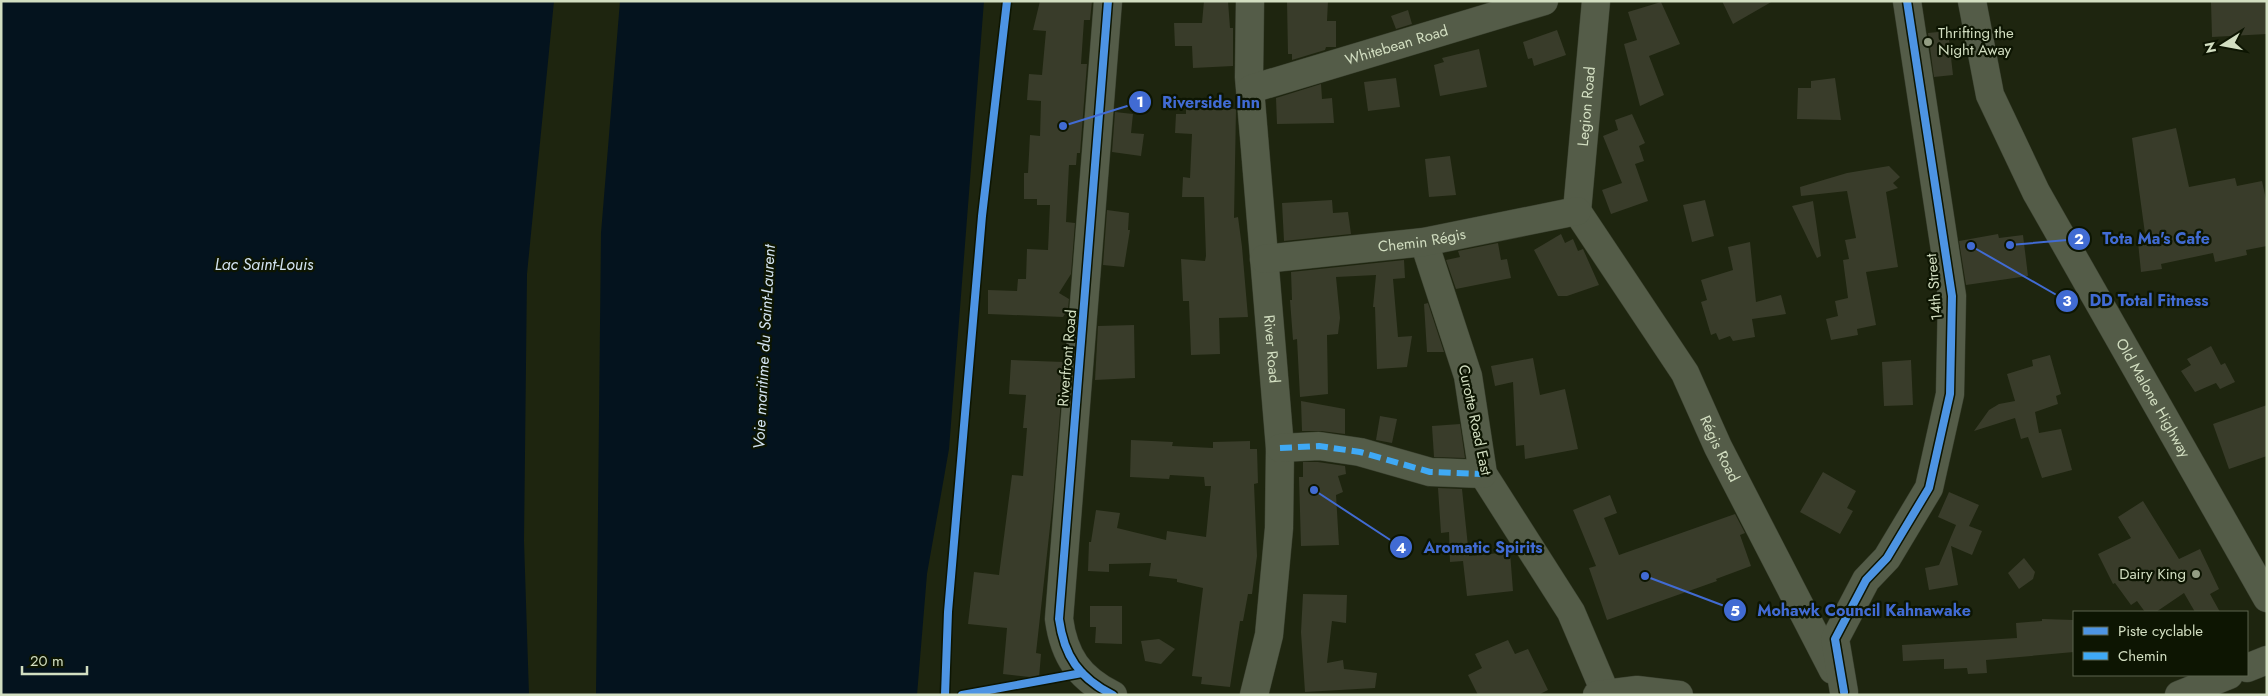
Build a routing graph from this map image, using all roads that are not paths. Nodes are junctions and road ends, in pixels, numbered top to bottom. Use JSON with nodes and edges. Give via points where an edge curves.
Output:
{"nodes":[{"id":1,"x":1108,"y":1,"type":"edge"},
{"id":2,"x":1250,"y":1,"type":"edge"},
{"id":3,"x":1544,"y":1,"type":"edge"},
{"id":4,"x":1596,"y":1,"type":"edge"},
{"id":5,"x":1907,"y":1,"type":"edge"},
{"id":6,"x":1972,"y":1,"type":"edge"},
{"id":7,"x":1252,"y":90,"type":"junction"},
{"id":8,"x":1577,"y":211,"type":"junction"},
{"id":9,"x":1424,"y":242,"type":"junction"},
{"id":10,"x":1264,"y":259,"type":"junction"},
{"id":11,"x":1280,"y":448,"type":"junction"},
{"id":12,"x":1483,"y":474,"type":"junction"},
{"id":13,"x":2259,"y":565,"type":"edge"},
{"id":14,"x":2267,"y":598,"type":"edge"},
{"id":15,"x":2267,"y":660,"type":"edge"},
{"id":16,"x":2248,"y":668,"type":"edge"},
{"id":17,"x":2226,"y":676,"type":"edge"},
{"id":18,"x":1601,"y":693,"type":"edge"},
{"id":19,"x":1844,"y":693,"type":"edge"},
{"id":20,"x":1113,"y":695,"type":"edge"},
{"id":21,"x":1254,"y":695,"type":"edge"},
{"id":22,"x":1679,"y":695,"type":"edge"},
{"id":23,"x":2179,"y":695,"type":"edge"}],
"edges":[{"from":1,"to":20,"type":"street","name":"Riverfront Road","via":[[1059,619],[1062,638],[1072,662],[1094,685]]},
{"from":2,"to":7,"type":"street","name":"River Road","via":[[1249,77]]},
{"from":3,"to":7,"type":"street","name":"Whitebean Road"},
{"from":4,"to":8,"type":"street","name":"Legion Road"},
{"from":5,"to":19,"type":"street","name":"14th Street","via":[[1952,296],[1950,394],[1929,488],[1887,558],[1866,580],[1835,639]]},
{"from":6,"to":13,"type":"street","name":"Old Malone Highway","via":[[1990,94],[2036,192]]},
{"from":7,"to":10,"type":"street","name":"River Road"},
{"from":8,"to":9,"type":"street","name":"Chemin Régis"},
{"from":8,"to":19,"type":"street","name":"Régis Road","via":[[1685,373],[1718,447]]},
{"from":9,"to":10,"type":"street","name":"Chemin Régis"},
{"from":9,"to":12,"type":"street","name":"Curotte Road East","via":[[1468,376]]},
{"from":10,"to":11,"type":"street","name":"River Road"},
{"from":11,"to":12,"type":"street","via":[[1319,446],[1360,452],[1430,472]]},
{"from":11,"to":21,"type":"street","name":"River Road","via":[[1279,528],[1269,635]]},
{"from":12,"to":18,"type":"street","name":"Curotte Road East","via":[[1571,612]]},
{"from":13,"to":14,"type":"street","name":"Old Malone Highway"},
{"from":15,"to":16,"type":"street"},
{"from":17,"to":23,"type":"street"},
{"from":18,"to":22,"type":"street","via":[[1637,690]]}]}
